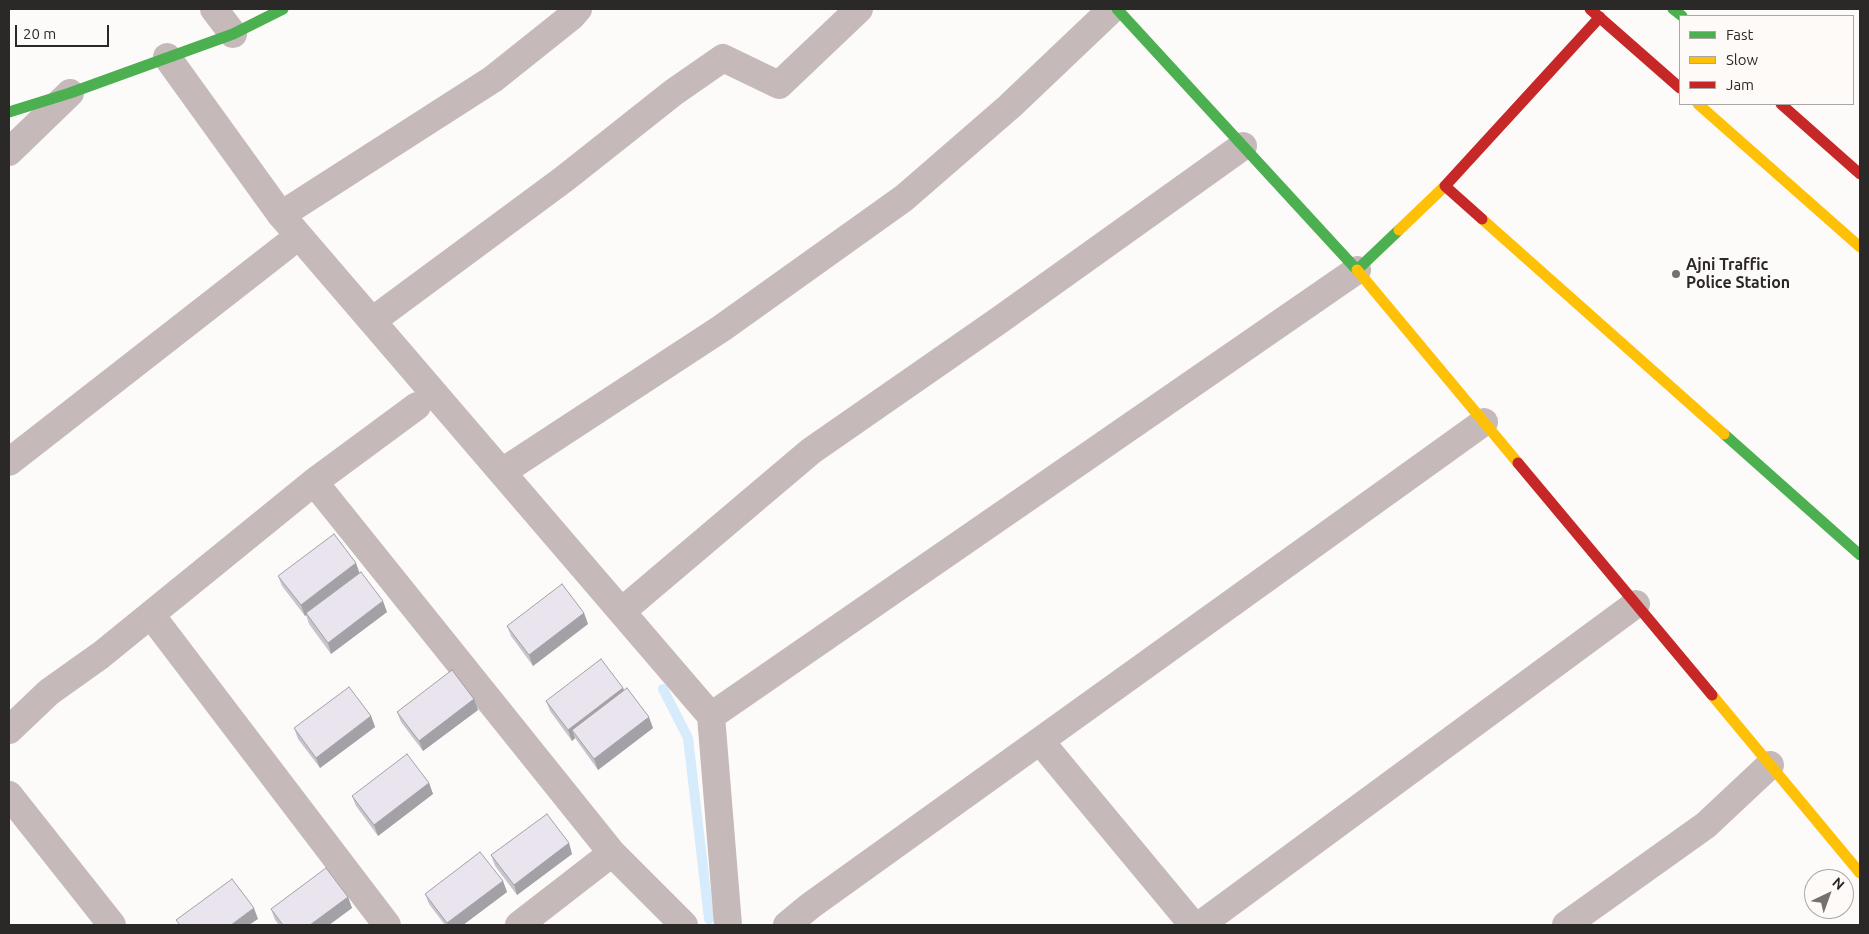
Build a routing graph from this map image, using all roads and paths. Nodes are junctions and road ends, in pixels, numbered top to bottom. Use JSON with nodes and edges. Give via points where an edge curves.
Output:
{"nodes":[{"id":1,"x":214,"y":9,"type":"edge"},
{"id":2,"x":283,"y":9,"type":"edge"},
{"id":3,"x":578,"y":9,"type":"edge"},
{"id":4,"x":860,"y":9,"type":"edge"},
{"id":5,"x":1112,"y":9,"type":"edge"},
{"id":6,"x":1117,"y":9,"type":"edge"},
{"id":7,"x":1590,"y":9,"type":"edge"},
{"id":8,"x":1600,"y":17,"type":"junction"},
{"id":9,"x":233,"y":34,"type":"junction"},
{"id":10,"x":167,"y":57,"type":"junction"},
{"id":11,"x":1679,"y":87,"type":"edge"},
{"id":12,"x":70,"y":93,"type":"junction"},
{"id":13,"x":1699,"y":105,"type":"edge"},
{"id":14,"x":1782,"y":105,"type":"edge"},
{"id":15,"x":9,"y":112,"type":"edge"},
{"id":16,"x":1243,"y":146,"type":"junction"},
{"id":17,"x":9,"y":152,"type":"edge"},
{"id":18,"x":1860,"y":174,"type":"edge"},
{"id":19,"x":1445,"y":186,"type":"junction"},
{"id":20,"x":281,"y":215,"type":"junction"},
{"id":21,"x":286,"y":246,"type":"dead end"},
{"id":22,"x":1860,"y":248,"type":"edge"},
{"id":23,"x":1358,"y":270,"type":"junction"},
{"id":24,"x":372,"y":321,"type":"junction"},
{"id":25,"x":417,"y":406,"type":"dead end"},
{"id":26,"x":1484,"y":422,"type":"junction"},
{"id":27,"x":9,"y":462,"type":"edge"},
{"id":28,"x":502,"y":472,"type":"junction"},
{"id":29,"x":314,"y":482,"type":"junction"},
{"id":30,"x":1860,"y":555,"type":"edge"},
{"id":31,"x":1636,"y":604,"type":"junction"},
{"id":32,"x":622,"y":611,"type":"junction"},
{"id":33,"x":151,"y":615,"type":"junction"},
{"id":34,"x":712,"y":716,"type":"junction"},
{"id":35,"x":9,"y":730,"type":"edge"},
{"id":36,"x":1040,"y":741,"type":"junction"},
{"id":37,"x":1770,"y":765,"type":"junction"},
{"id":38,"x":9,"y":794,"type":"edge"},
{"id":39,"x":612,"y":854,"type":"junction"},
{"id":40,"x":1860,"y":873,"type":"edge"},
{"id":41,"x":112,"y":925,"type":"edge"},
{"id":42,"x":387,"y":925,"type":"edge"},
{"id":43,"x":519,"y":925,"type":"edge"},
{"id":44,"x":684,"y":925,"type":"edge"},
{"id":45,"x":728,"y":925,"type":"edge"},
{"id":46,"x":788,"y":925,"type":"edge"},
{"id":47,"x":1193,"y":925,"type":"edge"},
{"id":48,"x":1200,"y":925,"type":"edge"},
{"id":49,"x":1566,"y":925,"type":"edge"}],
"edges":[{"from":1,"to":9,"type":"street"},
{"from":2,"to":9,"type":"street"},
{"from":3,"to":20,"type":"street","via":[[493,79]]},
{"from":4,"to":24,"type":"street","via":[[779,86],[723,58]]},
{"from":5,"to":28,"type":"street","via":[[1010,106],[904,198],[722,328]]},
{"from":6,"to":16,"type":"street"},
{"from":7,"to":8,"type":"street"},
{"from":8,"to":11,"type":"street"},
{"from":8,"to":19,"type":"street"},
{"from":9,"to":10,"type":"street"},
{"from":10,"to":12,"type":"street"},
{"from":10,"to":20,"type":"street"},
{"from":12,"to":15,"type":"street"},
{"from":12,"to":17,"type":"street"},
{"from":13,"to":22,"type":"street"},
{"from":14,"to":18,"type":"street"},
{"from":16,"to":23,"type":"street"},
{"from":16,"to":32,"type":"street","via":[[811,451]]},
{"from":19,"to":23,"type":"street"},
{"from":19,"to":30,"type":"street"},
{"from":20,"to":24,"type":"street"},
{"from":21,"to":27,"type":"street"},
{"from":23,"to":26,"type":"street"},
{"from":23,"to":34,"type":"street"},
{"from":24,"to":28,"type":"street"},
{"from":25,"to":29,"type":"street"},
{"from":26,"to":31,"type":"street"},
{"from":26,"to":36,"type":"street"},
{"from":28,"to":32,"type":"street"},
{"from":29,"to":33,"type":"street"},
{"from":29,"to":39,"type":"street"},
{"from":31,"to":37,"type":"street"},
{"from":31,"to":48,"type":"street"},
{"from":32,"to":34,"type":"street"},
{"from":33,"to":35,"type":"street","via":[[49,692]]},
{"from":33,"to":42,"type":"street"},
{"from":34,"to":45,"type":"street"},
{"from":36,"to":46,"type":"street"},
{"from":36,"to":47,"type":"street"},
{"from":37,"to":40,"type":"street"},
{"from":37,"to":49,"type":"street","via":[[1706,826]]},
{"from":38,"to":41,"type":"street"},
{"from":39,"to":43,"type":"street"},
{"from":39,"to":44,"type":"street"}]}
